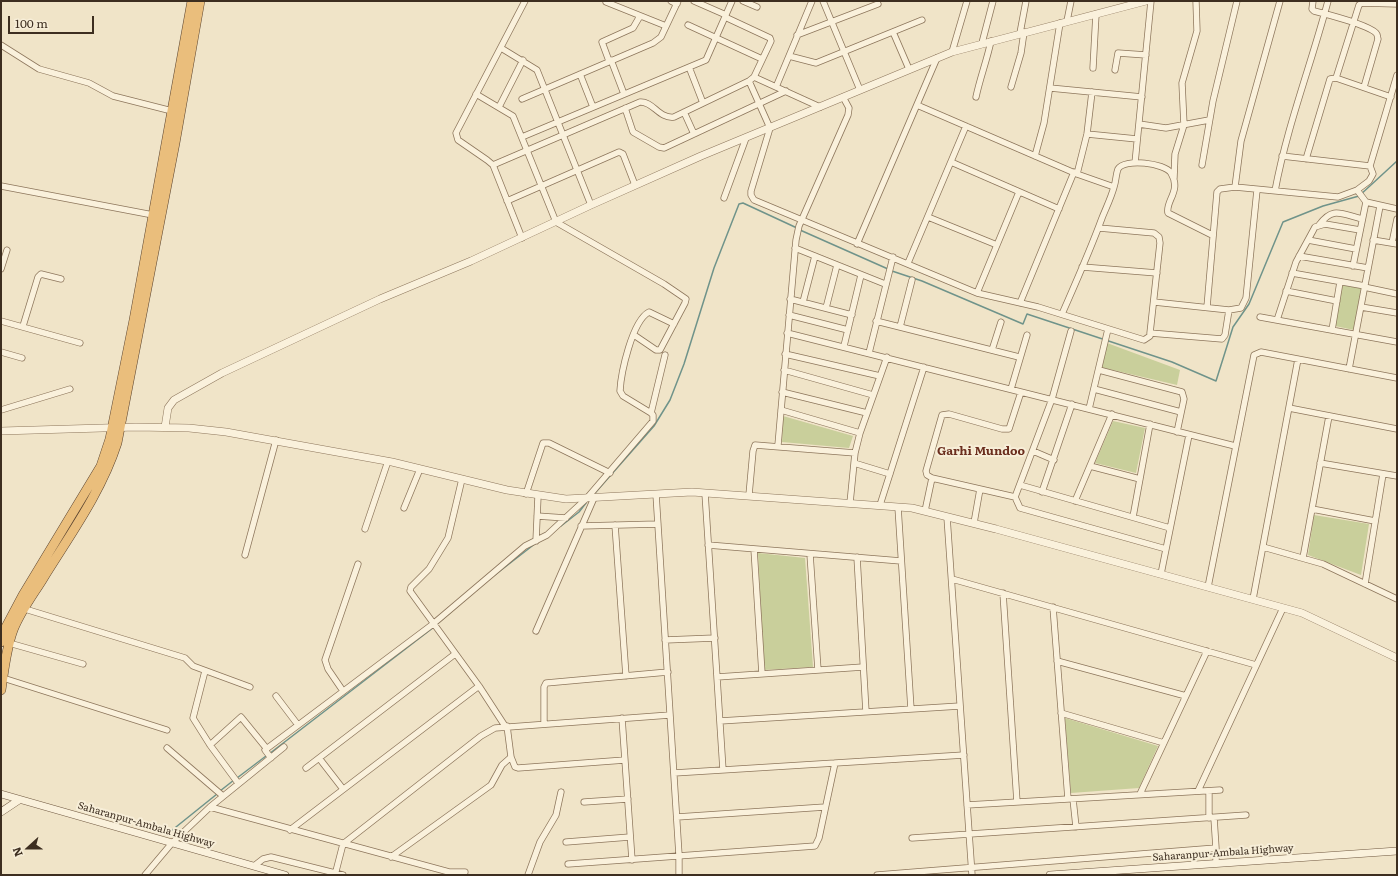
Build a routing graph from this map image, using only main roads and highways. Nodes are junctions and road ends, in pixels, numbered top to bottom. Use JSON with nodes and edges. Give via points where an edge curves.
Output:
{"nodes":[{"id":1,"x":192,"y":1,"type":"edge"},
{"id":2,"x":200,"y":1,"type":"edge"},
{"id":3,"x":116,"y":427,"type":"junction"},
{"id":4,"x":5,"y":643,"type":"edge"},
{"id":5,"x":1,"y":690,"type":"edge"}],
"edges":[{"from":1,"to":3,"type":"highway"},
{"from":2,"to":3,"type":"highway","via":[[172,158]]},
{"from":3,"to":4,"type":"highway","via":[[101,466],[6,627]]},
{"from":3,"to":4,"type":"highway","via":[[110,467]]},
{"from":4,"to":5,"type":"highway"}]}
